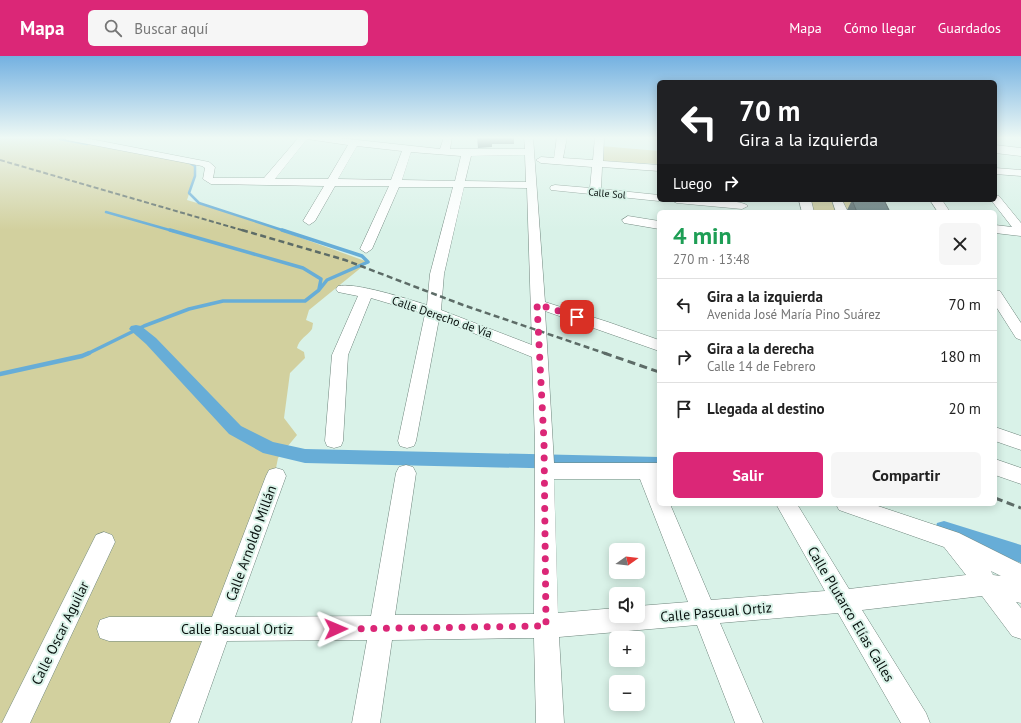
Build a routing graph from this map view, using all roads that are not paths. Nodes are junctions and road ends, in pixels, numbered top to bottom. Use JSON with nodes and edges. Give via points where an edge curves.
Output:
{"nodes":[{"id":1,"x":210,"y":168,"type":"edge"},
{"id":2,"x":278,"y":168,"type":"edge"},
{"id":3,"x":339,"y":168,"type":"edge"},
{"id":4,"x":401,"y":168,"type":"edge"},
{"id":5,"x":463,"y":168,"type":"edge"},
{"id":6,"x":534,"y":168,"type":"edge"},
{"id":7,"x":597,"y":168,"type":"edge"},
{"id":8,"x":997,"y":171,"type":"edge"},
{"id":9,"x":1021,"y":173,"type":"edge"},
{"id":10,"x":267,"y":182,"type":"junction"},
{"id":11,"x":331,"y":183,"type":"junction"},
{"id":12,"x":396,"y":184,"type":"junction"},
{"id":13,"x":459,"y":184,"type":"junction"},
{"id":14,"x":532,"y":185,"type":"junction"},
{"id":15,"x":555,"y":188,"type":"dead end"},
{"id":16,"x":595,"y":192,"type":"junction"},
{"id":17,"x":657,"y":198,"type":"edge"},
{"id":18,"x":997,"y":201,"type":"edge"},
{"id":19,"x":702,"y":202,"type":"edge"},
{"id":20,"x":742,"y":206,"type":"edge"},
{"id":21,"x":628,"y":220,"type":"dead end"},
{"id":22,"x":309,"y":221,"type":"dead end"},
{"id":23,"x":657,"y":225,"type":"edge"},
{"id":24,"x":997,"y":229,"type":"edge"},
{"id":25,"x":1021,"y":232,"type":"edge"},
{"id":26,"x":366,"y":249,"type":"dead end"},
{"id":27,"x":343,"y":289,"type":"dead end"},
{"id":28,"x":366,"y":293,"type":"junction"},
{"id":29,"x":997,"y":297,"type":"edge"},
{"id":30,"x":537,"y":304,"type":"junction"},
{"id":31,"x":433,"y":312,"type":"junction"},
{"id":32,"x":1008,"y":315,"type":"edge"},
{"id":33,"x":1021,"y":335,"type":"edge"},
{"id":34,"x":657,"y":345,"type":"edge"},
{"id":35,"x":538,"y":353,"type":"junction"},
{"id":36,"x":997,"y":435,"type":"edge"},
{"id":37,"x":334,"y":441,"type":"dead end"},
{"id":38,"x":407,"y":441,"type":"dead end"},
{"id":39,"x":1021,"y":442,"type":"edge"},
{"id":40,"x":543,"y":468,"type":"junction"},
{"id":41,"x":997,"y":468,"type":"edge"},
{"id":42,"x":653,"y":470,"type":"edge"},
{"id":43,"x":406,"y":473,"type":"dead end"},
{"id":44,"x":276,"y":476,"type":"dead end"},
{"id":45,"x":1021,"y":476,"type":"edge"},
{"id":46,"x":657,"y":489,"type":"edge"},
{"id":47,"x":661,"y":506,"type":"edge"},
{"id":48,"x":787,"y":506,"type":"edge"},
{"id":49,"x":852,"y":506,"type":"edge"},
{"id":50,"x":951,"y":540,"type":"junction"},
{"id":51,"x":104,"y":542,"type":"dead end"},
{"id":52,"x":1021,"y":575,"type":"edge"},
{"id":53,"x":987,"y":584,"type":"junction"},
{"id":54,"x":1021,"y":592,"type":"edge"},
{"id":55,"x":844,"y":601,"type":"junction"},
{"id":56,"x":704,"y":613,"type":"junction"},
{"id":57,"x":546,"y":626,"type":"junction"},
{"id":58,"x":1021,"y":627,"type":"edge"},
{"id":59,"x":219,"y":628,"type":"junction"},
{"id":60,"x":382,"y":628,"type":"junction"},
{"id":61,"x":109,"y":629,"type":"dead end"},
{"id":62,"x":16,"y":723,"type":"edge"},
{"id":63,"x":184,"y":723,"type":"edge"},
{"id":64,"x":366,"y":723,"type":"edge"},
{"id":65,"x":550,"y":723,"type":"edge"},
{"id":66,"x":749,"y":723,"type":"edge"},
{"id":67,"x":916,"y":723,"type":"edge"}],
"edges":[{"from":1,"to":10,"type":"street","via":[[208,179],[212,181]]},
{"from":2,"to":10,"type":"street"},
{"from":3,"to":11,"type":"street"},
{"from":4,"to":12,"type":"street"},
{"from":5,"to":13,"type":"street"},
{"from":6,"to":14,"type":"street"},
{"from":7,"to":16,"type":"street"},
{"from":8,"to":9,"type":"street"},
{"from":10,"to":11,"type":"street"},
{"from":11,"to":12,"type":"street"},
{"from":11,"to":22,"type":"street"},
{"from":12,"to":13,"type":"street"},
{"from":12,"to":26,"type":"street"},
{"from":13,"to":14,"type":"street"},
{"from":13,"to":31,"type":"street","via":[[437,274]]},
{"from":14,"to":30,"type":"street"},
{"from":15,"to":16,"type":"street","name":"Calle Sol"},
{"from":16,"to":17,"type":"street","name":"Calle Sol"},
{"from":18,"to":25,"type":"street"},
{"from":19,"to":20,"type":"street"},
{"from":21,"to":23,"type":"street"},
{"from":24,"to":25,"type":"street"},
{"from":27,"to":28,"type":"street","name":"Calle Derecho de Vía"},
{"from":28,"to":31,"type":"street","name":"Calle Derecho de Vía"},
{"from":28,"to":37,"type":"street","via":[[340,355]]},
{"from":29,"to":32,"type":"street"},
{"from":30,"to":34,"type":"street"},
{"from":30,"to":35,"type":"street"},
{"from":31,"to":35,"type":"street","name":"Calle Derecho de Vía"},
{"from":31,"to":38,"type":"street"},
{"from":32,"to":33,"type":"street"},
{"from":35,"to":40,"type":"street","via":[[544,442]]},
{"from":36,"to":39,"type":"street"},
{"from":40,"to":42,"type":"street"},
{"from":40,"to":57,"type":"street"},
{"from":41,"to":45,"type":"street"},
{"from":42,"to":46,"type":"street"},
{"from":43,"to":60,"type":"street"},
{"from":44,"to":59,"type":"street","name":"Calle Arnoldo Millán"},
{"from":47,"to":56,"type":"street"},
{"from":48,"to":55,"type":"street","name":"Calle Plutarco Elías Calles"},
{"from":49,"to":50,"type":"street"},
{"from":50,"to":52,"type":"street"},
{"from":50,"to":53,"type":"street"},
{"from":51,"to":62,"type":"street","name":"Calle Oscar Aguilar"},
{"from":53,"to":54,"type":"street"},
{"from":53,"to":55,"type":"street","name":"Calle Pascual Ortiz"},
{"from":53,"to":58,"type":"street"},
{"from":55,"to":56,"type":"street","name":"Calle Pascual Ortiz"},
{"from":55,"to":67,"type":"street","name":"Calle Plutarco Elías Calles"},
{"from":56,"to":57,"type":"street","name":"Calle Pascual Ortiz"},
{"from":56,"to":66,"type":"street"},
{"from":57,"to":60,"type":"street","name":"Calle Pascual Ortiz"},
{"from":57,"to":65,"type":"street"},
{"from":59,"to":60,"type":"street","name":"Calle Pascual Ortiz"},
{"from":59,"to":61,"type":"street","name":"Calle Pascual Ortiz"},
{"from":59,"to":63,"type":"street","name":"Calle Arnoldo Millán"},
{"from":60,"to":64,"type":"street"}]}
